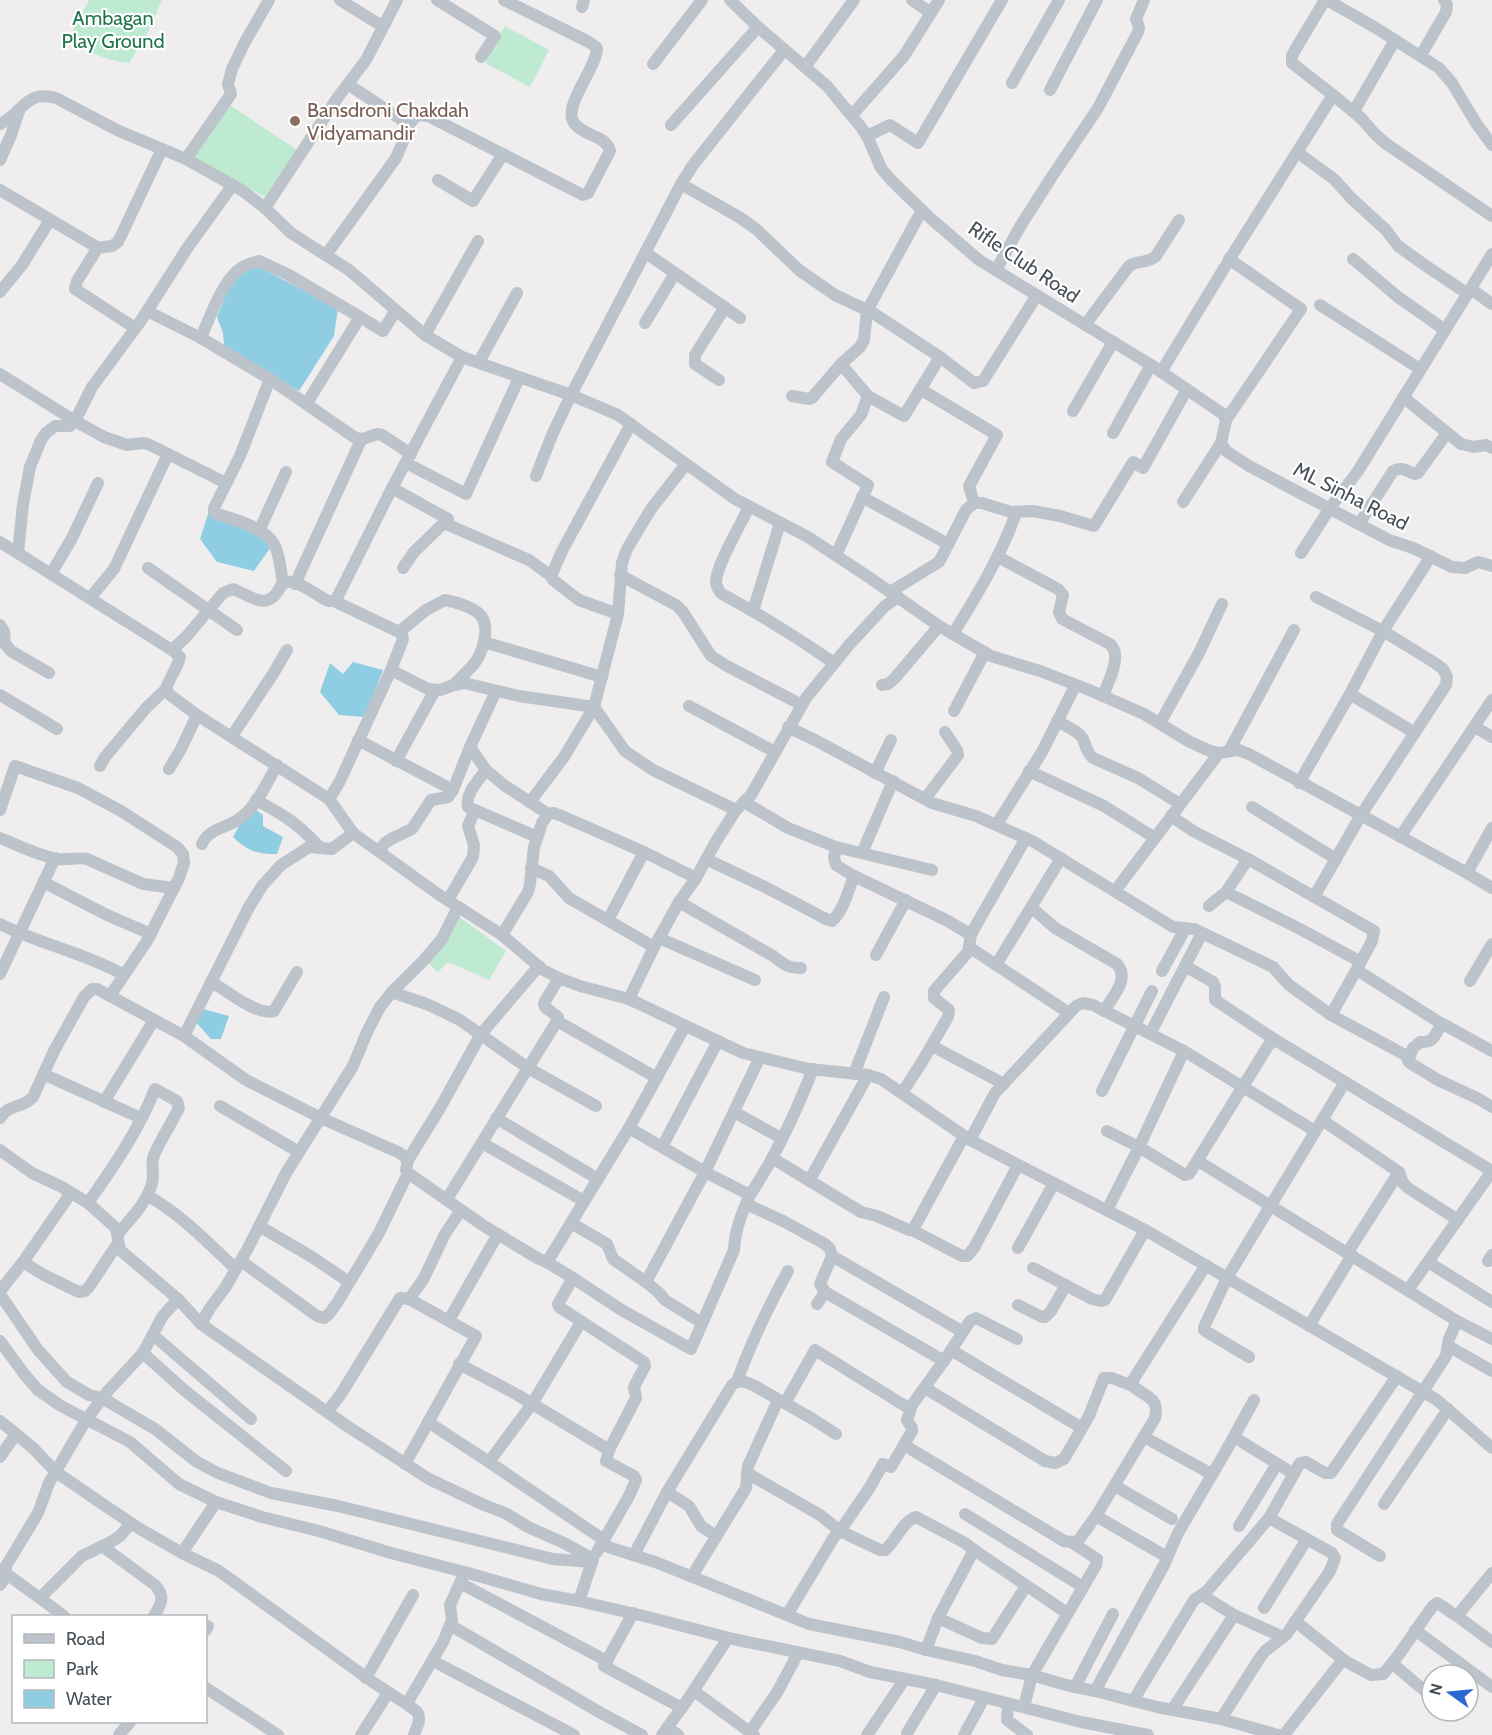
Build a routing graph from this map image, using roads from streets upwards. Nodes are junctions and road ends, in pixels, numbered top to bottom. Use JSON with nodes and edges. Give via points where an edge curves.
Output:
{"nodes":[{"id":1,"x":269,"y":0,"type":"edge"},
{"id":2,"x":340,"y":0,"type":"edge"},
{"id":3,"x":397,"y":0,"type":"edge"},
{"id":4,"x":437,"y":0,"type":"edge"},
{"id":5,"x":702,"y":0,"type":"edge"},
{"id":6,"x":730,"y":0,"type":"edge"},
{"id":7,"x":854,"y":0,"type":"edge"},
{"id":8,"x":912,"y":0,"type":"edge"},
{"id":9,"x":939,"y":0,"type":"edge"},
{"id":10,"x":1002,"y":0,"type":"edge"},
{"id":11,"x":1059,"y":0,"type":"edge"},
{"id":12,"x":1097,"y":0,"type":"edge"},
{"id":13,"x":1144,"y":0,"type":"edge"},
{"id":14,"x":1326,"y":0,"type":"edge"},
{"id":15,"x":1444,"y":0,"type":"edge"},
{"id":16,"x":511,"y":2,"type":"edge"},
{"id":17,"x":931,"y":13,"type":"junction"},
{"id":18,"x":385,"y":24,"type":"junction"},
{"id":19,"x":758,"y":27,"type":"junction"},
{"id":20,"x":1395,"y":40,"type":"junction"},
{"id":21,"x":784,"y":50,"type":"junction"},
{"id":22,"x":1421,"y":55,"type":"junction"},
{"id":23,"x":481,"y":57,"type":"dead end"},
{"id":24,"x":653,"y":64,"type":"dead end"},
{"id":25,"x":806,"y":66,"type":"junction"},
{"id":26,"x":1012,"y":83,"type":"dead end"},
{"id":27,"x":349,"y":85,"type":"junction"},
{"id":28,"x":1050,"y":90,"type":"dead end"},
{"id":29,"x":1333,"y":95,"type":"junction"},
{"id":30,"x":19,"y":111,"type":"junction"},
{"id":31,"x":1354,"y":111,"type":"junction"},
{"id":32,"x":852,"y":115,"type":"junction"},
{"id":33,"x":0,"y":124,"type":"edge"},
{"id":34,"x":672,"y":125,"type":"dead end"},
{"id":35,"x":408,"y":126,"type":"junction"},
{"id":36,"x":867,"y":136,"type":"junction"},
{"id":37,"x":1492,"y":145,"type":"edge"},
{"id":38,"x":162,"y":149,"type":"junction"},
{"id":39,"x":1297,"y":152,"type":"junction"},
{"id":40,"x":503,"y":154,"type":"junction"},
{"id":41,"x":186,"y":159,"type":"junction"},
{"id":42,"x":0,"y":160,"type":"edge"},
{"id":43,"x":438,"y":180,"type":"dead end"},
{"id":44,"x":681,"y":184,"type":"junction"},
{"id":45,"x":232,"y":186,"type":"junction"},
{"id":46,"x":0,"y":190,"type":"edge"},
{"id":47,"x":265,"y":208,"type":"junction"},
{"id":48,"x":921,"y":210,"type":"junction"},
{"id":49,"x":1492,"y":216,"type":"edge"},
{"id":50,"x":50,"y":220,"type":"junction"},
{"id":51,"x":1179,"y":220,"type":"dead end"},
{"id":52,"x":478,"y":241,"type":"dead end"},
{"id":53,"x":96,"y":248,"type":"junction"},
{"id":54,"x":646,"y":253,"type":"junction"},
{"id":55,"x":1492,"y":254,"type":"edge"},
{"id":56,"x":326,"y":255,"type":"junction"},
{"id":57,"x":1229,"y":259,"type":"junction"},
{"id":58,"x":1353,"y":259,"type":"dead end"},
{"id":59,"x":996,"y":270,"type":"junction"},
{"id":60,"x":675,"y":273,"type":"junction"},
{"id":61,"x":1469,"y":291,"type":"junction"},
{"id":62,"x":0,"y":292,"type":"edge"},
{"id":63,"x":517,"y":293,"type":"dead end"},
{"id":64,"x":1037,"y":295,"type":"junction"},
{"id":65,"x":1492,"y":304,"type":"edge"},
{"id":66,"x":1320,"y":305,"type":"dead end"},
{"id":67,"x":725,"y":307,"type":"junction"},
{"id":68,"x":396,"y":309,"type":"junction"},
{"id":69,"x":147,"y":311,"type":"junction"},
{"id":70,"x":867,"y":311,"type":"junction"},
{"id":71,"x":360,"y":317,"type":"junction"},
{"id":72,"x":740,"y":318,"type":"dead end"},
{"id":73,"x":645,"y":323,"type":"dead end"},
{"id":74,"x":1085,"y":325,"type":"junction"},
{"id":75,"x":135,"y":328,"type":"junction"},
{"id":76,"x":1445,"y":330,"type":"junction"},
{"id":77,"x":425,"y":335,"type":"junction"},
{"id":78,"x":201,"y":338,"type":"junction"},
{"id":79,"x":1113,"y":342,"type":"junction"},
{"id":80,"x":462,"y":357,"type":"junction"},
{"id":81,"x":940,"y":357,"type":"junction"},
{"id":82,"x":479,"y":362,"type":"junction"},
{"id":83,"x":841,"y":364,"type":"junction"},
{"id":84,"x":1156,"y":369,"type":"junction"},
{"id":85,"x":1420,"y":369,"type":"junction"},
{"id":86,"x":0,"y":374,"type":"edge"},
{"id":87,"x":519,"y":378,"type":"junction"},
{"id":88,"x":270,"y":379,"type":"junction"},
{"id":89,"x":719,"y":381,"type":"dead end"},
{"id":90,"x":920,"y":389,"type":"junction"},
{"id":91,"x":1187,"y":389,"type":"junction"},
{"id":92,"x":571,"y":395,"type":"junction"},
{"id":93,"x":792,"y":396,"type":"dead end"},
{"id":94,"x":868,"y":396,"type":"junction"},
{"id":95,"x":1403,"y":397,"type":"junction"},
{"id":96,"x":307,"y":403,"type":"junction"},
{"id":97,"x":1073,"y":411,"type":"dead end"},
{"id":98,"x":1226,"y":420,"type":"junction"},
{"id":99,"x":75,"y":421,"type":"junction"},
{"id":100,"x":631,"y":424,"type":"junction"},
{"id":101,"x":1113,"y":433,"type":"dead end"},
{"id":102,"x":1448,"y":433,"type":"junction"},
{"id":103,"x":361,"y":440,"type":"junction"},
{"id":104,"x":1221,"y":443,"type":"junction"},
{"id":105,"x":1492,"y":448,"type":"edge"},
{"id":106,"x":168,"y":454,"type":"junction"},
{"id":107,"x":409,"y":458,"type":"junction"},
{"id":108,"x":686,"y":464,"type":"junction"},
{"id":109,"x":286,"y":472,"type":"dead end"},
{"id":110,"x":536,"y":476,"type":"dead end"},
{"id":111,"x":98,"y":483,"type":"dead end"},
{"id":112,"x":226,"y":483,"type":"junction"},
{"id":113,"x":392,"y":488,"type":"junction"},
{"id":114,"x":862,"y":496,"type":"junction"},
{"id":115,"x":1183,"y":502,"type":"dead end"},
{"id":116,"x":974,"y":503,"type":"junction"},
{"id":117,"x":749,"y":507,"type":"junction"},
{"id":118,"x":1330,"y":508,"type":"junction"},
{"id":119,"x":1016,"y":513,"type":"junction"},
{"id":120,"x":444,"y":523,"type":"junction"},
{"id":121,"x":780,"y":523,"type":"junction"},
{"id":122,"x":1359,"y":524,"type":"junction"},
{"id":123,"x":259,"y":531,"type":"junction"},
{"id":124,"x":0,"y":542,"type":"edge"},
{"id":125,"x":948,"y":544,"type":"junction"},
{"id":126,"x":18,"y":553,"type":"junction"},
{"id":127,"x":1301,"y":553,"type":"dead end"},
{"id":128,"x":836,"y":555,"type":"junction"},
{"id":129,"x":998,"y":556,"type":"junction"},
{"id":130,"x":1431,"y":556,"type":"junction"},
{"id":131,"x":1492,"y":566,"type":"edge"},
{"id":132,"x":148,"y":568,"type":"dead end"},
{"id":133,"x":404,"y":568,"type":"dead end"},
{"id":134,"x":51,"y":574,"type":"junction"},
{"id":135,"x":620,"y":575,"type":"junction"},
{"id":136,"x":551,"y":576,"type":"junction"},
{"id":137,"x":289,"y":583,"type":"junction"},
{"id":138,"x":894,"y":594,"type":"junction"},
{"id":139,"x":1316,"y":597,"type":"dead end"},
{"id":140,"x":90,"y":598,"type":"junction"},
{"id":141,"x":334,"y":601,"type":"junction"},
{"id":142,"x":1222,"y":604,"type":"dead end"},
{"id":143,"x":208,"y":611,"type":"junction"},
{"id":144,"x":753,"y":611,"type":"junction"},
{"id":145,"x":618,"y":614,"type":"junction"},
{"id":146,"x":0,"y":625,"type":"edge"},
{"id":147,"x":939,"y":626,"type":"junction"},
{"id":148,"x":237,"y":630,"type":"dead end"},
{"id":149,"x":1294,"y":630,"type":"dead end"},
{"id":150,"x":1383,"y":631,"type":"junction"},
{"id":151,"x":399,"y":632,"type":"junction"},
{"id":152,"x":953,"y":634,"type":"junction"},
{"id":153,"x":484,"y":642,"type":"junction"},
{"id":154,"x":172,"y":650,"type":"junction"},
{"id":155,"x":287,"y":650,"type":"dead end"},
{"id":156,"x":985,"y":652,"type":"junction"},
{"id":157,"x":834,"y":663,"type":"junction"},
{"id":158,"x":391,"y":670,"type":"junction"},
{"id":159,"x":49,"y":673,"type":"dead end"},
{"id":160,"x":602,"y":677,"type":"junction"},
{"id":161,"x":454,"y":685,"type":"junction"},
{"id":162,"x":882,"y":685,"type":"dead end"},
{"id":163,"x":166,"y":689,"type":"junction"},
{"id":164,"x":435,"y":690,"type":"junction"},
{"id":165,"x":1073,"y":690,"type":"dead end"},
{"id":166,"x":496,"y":691,"type":"junction"},
{"id":167,"x":1350,"y":694,"type":"junction"},
{"id":168,"x":0,"y":695,"type":"edge"},
{"id":169,"x":1104,"y":696,"type":"junction"},
{"id":170,"x":1492,"y":700,"type":"edge"},
{"id":171,"x":802,"y":705,"type":"junction"},
{"id":172,"x":689,"y":706,"type":"dead end"},
{"id":173,"x":594,"y":707,"type":"junction"},
{"id":174,"x":954,"y":711,"type":"dead end"},
{"id":175,"x":197,"y":714,"type":"junction"},
{"id":176,"x":1057,"y":721,"type":"junction"},
{"id":177,"x":1160,"y":723,"type":"junction"},
{"id":178,"x":1475,"y":727,"type":"junction"},
{"id":179,"x":788,"y":728,"type":"junction"},
{"id":180,"x":57,"y":729,"type":"dead end"},
{"id":181,"x":945,"y":732,"type":"dead end"},
{"id":182,"x":1415,"y":733,"type":"junction"},
{"id":183,"x":232,"y":736,"type":"junction"},
{"id":184,"x":1492,"y":737,"type":"edge"},
{"id":185,"x":358,"y":740,"type":"junction"},
{"id":186,"x":891,"y":740,"type":"dead end"},
{"id":187,"x":470,"y":747,"type":"junction"},
{"id":188,"x":775,"y":752,"type":"junction"},
{"id":189,"x":1224,"y":752,"type":"junction"},
{"id":190,"x":396,"y":761,"type":"junction"},
{"id":191,"x":277,"y":765,"type":"junction"},
{"id":192,"x":100,"y":766,"type":"dead end"},
{"id":193,"x":169,"y":769,"type":"dead end"},
{"id":194,"x":486,"y":770,"type":"junction"},
{"id":195,"x":1029,"y":771,"type":"junction"},
{"id":196,"x":876,"y":773,"type":"junction"},
{"id":197,"x":893,"y":781,"type":"junction"},
{"id":198,"x":1299,"y":783,"type":"junction"},
{"id":199,"x":453,"y":790,"type":"junction"},
{"id":200,"x":329,"y":799,"type":"junction"},
{"id":201,"x":925,"y":799,"type":"junction"},
{"id":202,"x":256,"y":800,"type":"junction"},
{"id":203,"x":530,"y":802,"type":"junction"},
{"id":204,"x":1180,"y":804,"type":"junction"},
{"id":205,"x":740,"y":806,"type":"junction"},
{"id":206,"x":1252,"y":807,"type":"dead end"},
{"id":207,"x":0,"y":810,"type":"edge"},
{"id":208,"x":475,"y":810,"type":"junction"},
{"id":209,"x":548,"y":814,"type":"junction"},
{"id":210,"x":1361,"y":815,"type":"junction"},
{"id":211,"x":1171,"y":816,"type":"junction"},
{"id":212,"x":997,"y":824,"type":"junction"},
{"id":213,"x":1492,"y":828,"type":"edge"},
{"id":214,"x":353,"y":833,"type":"junction"},
{"id":215,"x":537,"y":837,"type":"junction"},
{"id":216,"x":1400,"y":837,"type":"junction"},
{"id":217,"x":0,"y":838,"type":"edge"},
{"id":218,"x":1026,"y":838,"type":"junction"},
{"id":219,"x":1155,"y":838,"type":"junction"},
{"id":220,"x":202,"y":844,"type":"dead end"},
{"id":221,"x":836,"y":847,"type":"junction"},
{"id":222,"x":320,"y":848,"type":"junction"},
{"id":223,"x":379,"y":851,"type":"junction"},
{"id":224,"x":644,"y":852,"type":"junction"},
{"id":225,"x":862,"y":853,"type":"junction"},
{"id":226,"x":55,"y":858,"type":"junction"},
{"id":227,"x":1061,"y":858,"type":"junction"},
{"id":228,"x":706,"y":859,"type":"junction"},
{"id":229,"x":1336,"y":859,"type":"junction"},
{"id":230,"x":1248,"y":860,"type":"junction"},
{"id":231,"x":531,"y":868,"type":"junction"},
{"id":232,"x":932,"y":870,"type":"dead end"},
{"id":233,"x":1467,"y":873,"type":"junction"},
{"id":234,"x":854,"y":876,"type":"junction"},
{"id":235,"x":696,"y":878,"type":"junction"},
{"id":236,"x":43,"y":882,"type":"junction"},
{"id":237,"x":174,"y":888,"type":"junction"},
{"id":238,"x":1492,"y":888,"type":"edge"},
{"id":239,"x":1115,"y":891,"type":"junction"},
{"id":240,"x":1226,"y":892,"type":"junction"},
{"id":241,"x":1314,"y":897,"type":"junction"},
{"id":242,"x":906,"y":900,"type":"junction"},
{"id":243,"x":679,"y":902,"type":"junction"},
{"id":244,"x":453,"y":903,"type":"junction"},
{"id":245,"x":1209,"y":906,"type":"dead end"},
{"id":246,"x":1032,"y":908,"type":"junction"},
{"id":247,"x":608,"y":920,"type":"junction"},
{"id":248,"x":0,"y":924,"type":"edge"},
{"id":249,"x":1185,"y":929,"type":"junction"},
{"id":250,"x":18,"y":933,"type":"junction"},
{"id":251,"x":1202,"y":933,"type":"junction"},
{"id":252,"x":151,"y":934,"type":"junction"},
{"id":253,"x":502,"y":934,"type":"junction"},
{"id":254,"x":970,"y":941,"type":"junction"},
{"id":255,"x":657,"y":942,"type":"junction"},
{"id":256,"x":1492,"y":944,"type":"edge"},
{"id":257,"x":876,"y":955,"type":"dead end"},
{"id":258,"x":1359,"y":964,"type":"junction"},
{"id":259,"x":996,"y":965,"type":"junction"},
{"id":260,"x":539,"y":966,"type":"junction"},
{"id":261,"x":1185,"y":966,"type":"junction"},
{"id":262,"x":801,"y":968,"type":"dead end"},
{"id":263,"x":1162,"y":971,"type":"dead end"},
{"id":264,"x":297,"y":972,"type":"dead end"},
{"id":265,"x":0,"y":974,"type":"edge"},
{"id":266,"x":124,"y":975,"type":"junction"},
{"id":267,"x":559,"y":978,"type":"junction"},
{"id":268,"x":755,"y":980,"type":"dead end"},
{"id":269,"x":1470,"y":981,"type":"dead end"},
{"id":270,"x":212,"y":982,"type":"junction"},
{"id":271,"x":1152,"y":991,"type":"dead end"},
{"id":272,"x":392,"y":992,"type":"junction"},
{"id":273,"x":110,"y":996,"type":"junction"},
{"id":274,"x":884,"y":997,"type":"dead end"},
{"id":275,"x":629,"y":999,"type":"junction"},
{"id":276,"x":1104,"y":1011,"type":"junction"},
{"id":277,"x":1069,"y":1013,"type":"junction"},
{"id":278,"x":1331,"y":1015,"type":"junction"},
{"id":279,"x":154,"y":1020,"type":"junction"},
{"id":280,"x":557,"y":1021,"type":"junction"},
{"id":281,"x":1442,"y":1024,"type":"junction"},
{"id":282,"x":686,"y":1026,"type":"junction"},
{"id":283,"x":1133,"y":1026,"type":"junction"},
{"id":284,"x":481,"y":1034,"type":"junction"},
{"id":285,"x":1150,"y":1034,"type":"junction"},
{"id":286,"x":184,"y":1036,"type":"junction"},
{"id":287,"x":718,"y":1041,"type":"junction"},
{"id":288,"x":1277,"y":1041,"type":"junction"},
{"id":289,"x":932,"y":1046,"type":"junction"},
{"id":290,"x":1184,"y":1051,"type":"junction"},
{"id":291,"x":1492,"y":1051,"type":"edge"},
{"id":292,"x":760,"y":1057,"type":"junction"},
{"id":293,"x":1409,"y":1057,"type":"junction"},
{"id":294,"x":528,"y":1068,"type":"junction"},
{"id":295,"x":813,"y":1069,"type":"junction"},
{"id":296,"x":43,"y":1074,"type":"junction"},
{"id":297,"x":854,"y":1074,"type":"junction"},
{"id":298,"x":868,"y":1075,"type":"junction"},
{"id":299,"x":657,"y":1078,"type":"junction"},
{"id":300,"x":1345,"y":1082,"type":"junction"},
{"id":301,"x":1004,"y":1084,"type":"junction"},
{"id":302,"x":1242,"y":1087,"type":"junction"},
{"id":303,"x":1102,"y":1091,"type":"dead end"},
{"id":304,"x":902,"y":1093,"type":"junction"},
{"id":305,"x":104,"y":1102,"type":"junction"},
{"id":306,"x":220,"y":1106,"type":"dead end"},
{"id":307,"x":596,"y":1106,"type":"dead end"},
{"id":308,"x":1492,"y":1107,"type":"edge"},
{"id":309,"x":734,"y":1112,"type":"junction"},
{"id":310,"x":0,"y":1118,"type":"edge"},
{"id":311,"x":141,"y":1118,"type":"junction"},
{"id":312,"x":321,"y":1118,"type":"junction"},
{"id":313,"x":496,"y":1118,"type":"junction"},
{"id":314,"x":1319,"y":1125,"type":"junction"},
{"id":315,"x":629,"y":1128,"type":"junction"},
{"id":316,"x":1107,"y":1131,"type":"dead end"},
{"id":317,"x":782,"y":1138,"type":"junction"},
{"id":318,"x":967,"y":1138,"type":"junction"},
{"id":319,"x":482,"y":1143,"type":"junction"},
{"id":320,"x":662,"y":1147,"type":"junction"},
{"id":321,"x":1139,"y":1147,"type":"junction"},
{"id":322,"x":0,"y":1150,"type":"edge"},
{"id":323,"x":299,"y":1152,"type":"junction"},
{"id":324,"x":772,"y":1158,"type":"junction"},
{"id":325,"x":408,"y":1160,"type":"junction"},
{"id":326,"x":1198,"y":1161,"type":"junction"},
{"id":327,"x":1018,"y":1165,"type":"junction"},
{"id":328,"x":1492,"y":1171,"type":"edge"},
{"id":329,"x":705,"y":1172,"type":"junction"},
{"id":330,"x":1399,"y":1172,"type":"junction"},
{"id":331,"x":408,"y":1173,"type":"junction"},
{"id":332,"x":598,"y":1179,"type":"junction"},
{"id":333,"x":809,"y":1181,"type":"junction"},
{"id":334,"x":1054,"y":1184,"type":"junction"},
{"id":335,"x":71,"y":1193,"type":"junction"},
{"id":336,"x":147,"y":1196,"type":"junction"},
{"id":337,"x":447,"y":1199,"type":"junction"},
{"id":338,"x":748,"y":1200,"type":"junction"},
{"id":339,"x":584,"y":1201,"type":"junction"},
{"id":340,"x":88,"y":1203,"type":"junction"},
{"id":341,"x":1270,"y":1206,"type":"junction"},
{"id":342,"x":461,"y":1210,"type":"junction"},
{"id":343,"x":1107,"y":1210,"type":"junction"},
{"id":344,"x":1458,"y":1220,"type":"junction"},
{"id":345,"x":571,"y":1223,"type":"junction"},
{"id":346,"x":259,"y":1226,"type":"junction"},
{"id":347,"x":912,"y":1230,"type":"junction"},
{"id":348,"x":1145,"y":1230,"type":"junction"},
{"id":349,"x":498,"y":1234,"type":"junction"},
{"id":350,"x":118,"y":1238,"type":"junction"},
{"id":351,"x":1018,"y":1248,"type":"dead end"},
{"id":352,"x":1350,"y":1254,"type":"junction"},
{"id":353,"x":832,"y":1256,"type":"junction"},
{"id":354,"x":545,"y":1261,"type":"junction"},
{"id":355,"x":23,"y":1262,"type":"junction"},
{"id":356,"x":1428,"y":1262,"type":"junction"},
{"id":357,"x":238,"y":1265,"type":"junction"},
{"id":358,"x":1206,"y":1265,"type":"junction"},
{"id":359,"x":1033,"y":1268,"type":"dead end"},
{"id":360,"x":788,"y":1271,"type":"dead end"},
{"id":361,"x":573,"y":1278,"type":"junction"},
{"id":362,"x":1227,"y":1278,"type":"junction"},
{"id":363,"x":349,"y":1282,"type":"junction"},
{"id":364,"x":646,"y":1282,"type":"junction"},
{"id":365,"x":1066,"y":1285,"type":"junction"},
{"id":366,"x":1408,"y":1290,"type":"junction"},
{"id":367,"x":0,"y":1292,"type":"edge"},
{"id":368,"x":825,"y":1292,"type":"junction"},
{"id":369,"x":178,"y":1299,"type":"junction"},
{"id":370,"x":409,"y":1299,"type":"junction"},
{"id":371,"x":1492,"y":1302,"type":"edge"},
{"id":372,"x":817,"y":1304,"type":"dead end"},
{"id":373,"x":1018,"y":1305,"type":"dead end"},
{"id":374,"x":449,"y":1320,"type":"junction"},
{"id":375,"x":1457,"y":1321,"type":"junction"},
{"id":376,"x":581,"y":1322,"type":"junction"},
{"id":377,"x":702,"y":1323,"type":"junction"},
{"id":378,"x":201,"y":1324,"type":"junction"},
{"id":379,"x":1309,"y":1326,"type":"junction"},
{"id":380,"x":963,"y":1332,"type":"junction"},
{"id":381,"x":153,"y":1335,"type":"junction"},
{"id":382,"x":1017,"y":1339,"type":"dead end"},
{"id":383,"x":1492,"y":1339,"type":"edge"},
{"id":384,"x":0,"y":1341,"type":"edge"},
{"id":385,"x":1448,"y":1346,"type":"junction"},
{"id":386,"x":951,"y":1350,"type":"junction"},
{"id":387,"x":143,"y":1353,"type":"junction"},
{"id":388,"x":1249,"y":1357,"type":"dead end"},
{"id":389,"x":944,"y":1361,"type":"junction"},
{"id":390,"x":459,"y":1364,"type":"junction"},
{"id":391,"x":1492,"y":1371,"type":"edge"},
{"id":392,"x":1397,"y":1376,"type":"junction"},
{"id":393,"x":737,"y":1381,"type":"junction"},
{"id":394,"x":1133,"y":1386,"type":"junction"},
{"id":395,"x":925,"y":1388,"type":"junction"},
{"id":396,"x":1423,"y":1392,"type":"junction"},
{"id":397,"x":1254,"y":1400,"type":"dead end"},
{"id":398,"x":100,"y":1401,"type":"junction"},
{"id":399,"x":782,"y":1402,"type":"junction"},
{"id":400,"x":532,"y":1404,"type":"junction"},
{"id":401,"x":910,"y":1409,"type":"junction"},
{"id":402,"x":1448,"y":1409,"type":"junction"},
{"id":403,"x":327,"y":1412,"type":"junction"},
{"id":404,"x":88,"y":1417,"type":"junction"},
{"id":405,"x":251,"y":1419,"type":"dead end"},
{"id":406,"x":0,"y":1421,"type":"edge"},
{"id":407,"x":428,"y":1422,"type":"junction"},
{"id":408,"x":1082,"y":1428,"type":"junction"},
{"id":409,"x":16,"y":1434,"type":"junction"},
{"id":410,"x":836,"y":1434,"type":"dead end"},
{"id":411,"x":1144,"y":1437,"type":"junction"},
{"id":412,"x":1234,"y":1437,"type":"junction"},
{"id":413,"x":904,"y":1445,"type":"junction"},
{"id":414,"x":1492,"y":1448,"type":"edge"},
{"id":415,"x":609,"y":1450,"type":"junction"},
{"id":416,"x":0,"y":1457,"type":"edge"},
{"id":417,"x":489,"y":1462,"type":"junction"},
{"id":418,"x":405,"y":1464,"type":"junction"},
{"id":419,"x":1277,"y":1464,"type":"junction"},
{"id":420,"x":286,"y":1471,"type":"dead end"},
{"id":421,"x":56,"y":1472,"type":"junction"},
{"id":422,"x":1208,"y":1472,"type":"dead end"},
{"id":423,"x":747,"y":1473,"type":"junction"},
{"id":424,"x":1294,"y":1474,"type":"junction"},
{"id":425,"x":1115,"y":1486,"type":"junction"},
{"id":426,"x":667,"y":1492,"type":"junction"},
{"id":427,"x":216,"y":1502,"type":"junction"},
{"id":428,"x":1384,"y":1504,"type":"dead end"},
{"id":429,"x":965,"y":1514,"type":"dead end"},
{"id":430,"x":1096,"y":1516,"type":"junction"},
{"id":431,"x":1269,"y":1518,"type":"junction"},
{"id":432,"x":1172,"y":1519,"type":"dead end"},
{"id":433,"x":131,"y":1523,"type":"junction"},
{"id":434,"x":1239,"y":1526,"type":"dead end"},
{"id":435,"x":840,"y":1531,"type":"junction"},
{"id":436,"x":716,"y":1536,"type":"junction"},
{"id":437,"x":1307,"y":1539,"type":"junction"},
{"id":438,"x":1071,"y":1542,"type":"junction"},
{"id":439,"x":603,"y":1543,"type":"junction"},
{"id":440,"x":102,"y":1546,"type":"junction"},
{"id":441,"x":974,"y":1550,"type":"junction"},
{"id":442,"x":182,"y":1553,"type":"junction"},
{"id":443,"x":634,"y":1555,"type":"junction"},
{"id":444,"x":1380,"y":1556,"type":"dead end"},
{"id":445,"x":1167,"y":1557,"type":"junction"},
{"id":446,"x":592,"y":1564,"type":"junction"},
{"id":447,"x":3,"y":1570,"type":"edge"},
{"id":448,"x":1492,"y":1573,"type":"edge"},
{"id":449,"x":692,"y":1576,"type":"junction"},
{"id":450,"x":462,"y":1577,"type":"junction"},
{"id":451,"x":0,"y":1585,"type":"edge"},
{"id":452,"x":1026,"y":1586,"type":"junction"},
{"id":453,"x":1083,"y":1587,"type":"junction"},
{"id":454,"x":581,"y":1594,"type":"junction"},
{"id":455,"x":413,"y":1595,"type":"dead end"},
{"id":456,"x":1202,"y":1595,"type":"junction"},
{"id":457,"x":40,"y":1598,"type":"junction"},
{"id":458,"x":1264,"y":1608,"type":"dead end"},
{"id":459,"x":633,"y":1613,"type":"junction"},
{"id":460,"x":1067,"y":1613,"type":"junction"},
{"id":461,"x":1113,"y":1614,"type":"dead end"},
{"id":462,"x":61,"y":1615,"type":"edge"},
{"id":463,"x":155,"y":1615,"type":"edge"},
{"id":464,"x":787,"y":1615,"type":"junction"},
{"id":465,"x":1234,"y":1615,"type":"junction"},
{"id":466,"x":1457,"y":1616,"type":"junction"},
{"id":467,"x":938,"y":1618,"type":"junction"},
{"id":468,"x":1295,"y":1621,"type":"junction"},
{"id":469,"x":450,"y":1625,"type":"junction"},
{"id":470,"x":1414,"y":1630,"type":"junction"},
{"id":471,"x":1283,"y":1637,"type":"junction"},
{"id":472,"x":728,"y":1638,"type":"junction"},
{"id":473,"x":1492,"y":1642,"type":"edge"},
{"id":474,"x":926,"y":1650,"type":"junction"},
{"id":475,"x":798,"y":1653,"type":"junction"},
{"id":476,"x":433,"y":1661,"type":"junction"},
{"id":477,"x":607,"y":1661,"type":"junction"},
{"id":478,"x":1345,"y":1661,"type":"junction"},
{"id":479,"x":1393,"y":1664,"type":"junction"},
{"id":480,"x":1031,"y":1677,"type":"junction"},
{"id":481,"x":366,"y":1678,"type":"junction"},
{"id":482,"x":904,"y":1680,"type":"junction"},
{"id":483,"x":936,"y":1685,"type":"junction"},
{"id":484,"x":1075,"y":1687,"type":"junction"},
{"id":485,"x":1420,"y":1687,"type":"edge"},
{"id":486,"x":1492,"y":1687,"type":"edge"},
{"id":487,"x":207,"y":1689,"type":"edge"},
{"id":488,"x":694,"y":1691,"type":"junction"},
{"id":489,"x":1095,"y":1691,"type":"junction"},
{"id":490,"x":388,"y":1693,"type":"junction"},
{"id":491,"x":984,"y":1698,"type":"junction"},
{"id":492,"x":1133,"y":1701,"type":"junction"},
{"id":493,"x":1025,"y":1702,"type":"junction"},
{"id":494,"x":1008,"y":1704,"type":"junction"},
{"id":495,"x":408,"y":1705,"type":"junction"},
{"id":496,"x":682,"y":1708,"type":"junction"},
{"id":497,"x":1172,"y":1710,"type":"junction"},
{"id":498,"x":1221,"y":1719,"type":"junction"},
{"id":499,"x":129,"y":1723,"type":"edge"},
{"id":500,"x":552,"y":1723,"type":"junction"},
{"id":501,"x":1115,"y":1731,"type":"edge"},
{"id":502,"x":669,"y":1733,"type":"edge"},
{"id":503,"x":907,"y":1733,"type":"dead end"},
{"id":504,"x":752,"y":1734,"type":"edge"},
{"id":505,"x":120,"y":1735,"type":"edge"},
{"id":506,"x":278,"y":1735,"type":"edge"},
{"id":507,"x":361,"y":1735,"type":"edge"},
{"id":508,"x":414,"y":1735,"type":"edge"},
{"id":509,"x":545,"y":1735,"type":"edge"},
{"id":510,"x":573,"y":1735,"type":"edge"},
{"id":511,"x":642,"y":1735,"type":"edge"},
{"id":512,"x":867,"y":1735,"type":"edge"},
{"id":513,"x":964,"y":1735,"type":"edge"},
{"id":514,"x":1027,"y":1735,"type":"edge"},
{"id":515,"x":1148,"y":1735,"type":"edge"},
{"id":516,"x":1278,"y":1735,"type":"edge"},
{"id":517,"x":1284,"y":1735,"type":"edge"}],
"edges":[{"from":1,"to":41,"type":"street","via":[[232,69],[228,84],[231,94]]},
{"from":2,"to":18,"type":"street","via":[[376,23]]},
{"from":3,"to":18,"type":"street"},
{"from":4,"to":23,"type":"street","via":[[495,36]]},
{"from":5,"to":24,"type":"street"},
{"from":6,"to":19,"type":"street","name":"Rifle Club Road"},
{"from":7,"to":25,"type":"street"},
{"from":8,"to":17,"type":"street"},
{"from":9,"to":17,"type":"street"},
{"from":10,"to":36,"type":"street","via":[[918,143],[890,124]]},
{"from":11,"to":26,"type":"street"},
{"from":12,"to":28,"type":"street"},
{"from":13,"to":59,"type":"street","via":[[1136,19],[1139,30],[1098,108]]},
{"from":14,"to":20,"type":"street"},
{"from":14,"to":29,"type":"street","via":[[1295,50],[1292,63]]},
{"from":15,"to":22,"type":"street","via":[[1446,12]]},
{"from":16,"to":40,"type":"street","via":[[597,48],[571,117],[579,128],[605,142],[610,151],[588,193],[583,195]]},
{"from":17,"to":32,"type":"street","via":[[904,56]]},
{"from":18,"to":27,"type":"street"},
{"from":19,"to":21,"type":"street","name":"Rifle Club Road"},
{"from":19,"to":34,"type":"street"},
{"from":20,"to":22,"type":"street"},
{"from":20,"to":31,"type":"street"},
{"from":21,"to":25,"type":"street","name":"Rifle Club Road"},
{"from":21,"to":44,"type":"street"},
{"from":22,"to":37,"type":"street","via":[[1452,83]]},
{"from":25,"to":32,"type":"street","name":"Rifle Club Road"},
{"from":27,"to":35,"type":"street"},
{"from":27,"to":47,"type":"street"},
{"from":29,"to":31,"type":"street"},
{"from":29,"to":39,"type":"street"},
{"from":30,"to":33,"type":"street"},
{"from":30,"to":38,"type":"street","via":[[34,96],[56,98]]},
{"from":30,"to":42,"type":"street"},
{"from":31,"to":49,"type":"street","via":[[1385,143]]},
{"from":32,"to":36,"type":"street","name":"Rifle Club Road"},
{"from":35,"to":40,"type":"street","via":[[417,115],[428,116]]},
{"from":35,"to":56,"type":"street","via":[[396,158]]},
{"from":36,"to":48,"type":"street","name":"Rifle Club Road","via":[[881,168]]},
{"from":38,"to":41,"type":"street"},
{"from":38,"to":53,"type":"street","via":[[118,242]]},
{"from":39,"to":57,"type":"street"},
{"from":39,"to":61,"type":"street","via":[[1334,179],[1398,246]]},
{"from":40,"to":43,"type":"street","via":[[473,201]]},
{"from":41,"to":45,"type":"street"},
{"from":44,"to":54,"type":"street"},
{"from":44,"to":70,"type":"street","via":[[739,217],[799,270]]},
{"from":45,"to":47,"type":"street"},
{"from":45,"to":69,"type":"street"},
{"from":46,"to":50,"type":"street"},
{"from":47,"to":56,"type":"street","via":[[291,233]]},
{"from":48,"to":59,"type":"street","name":"Rifle Club Road","via":[[963,248]]},
{"from":48,"to":70,"type":"street"},
{"from":50,"to":53,"type":"street"},
{"from":50,"to":62,"type":"street"},
{"from":51,"to":74,"type":"street","via":[[1156,256],[1129,266]]},
{"from":52,"to":77,"type":"street"},
{"from":53,"to":75,"type":"street","via":[[75,289]]},
{"from":54,"to":60,"type":"street"},
{"from":54,"to":92,"type":"street"},
{"from":55,"to":61,"type":"street"},
{"from":56,"to":68,"type":"street"},
{"from":57,"to":84,"type":"street"},
{"from":57,"to":98,"type":"street","via":[[1301,309]]},
{"from":58,"to":76,"type":"street"},
{"from":59,"to":64,"type":"street","name":"Rifle Club Road"},
{"from":60,"to":67,"type":"street"},
{"from":60,"to":73,"type":"street"},
{"from":61,"to":65,"type":"street"},
{"from":61,"to":76,"type":"street"},
{"from":63,"to":82,"type":"street"},
{"from":64,"to":74,"type":"street","name":"Rifle Club Road"},
{"from":64,"to":81,"type":"street","via":[[983,381],[974,383]]},
{"from":66,"to":85,"type":"street"},
{"from":67,"to":72,"type":"street"},
{"from":67,"to":89,"type":"street","via":[[694,360]]},
{"from":68,"to":71,"type":"street","via":[[383,331]]},
{"from":68,"to":77,"type":"street"},
{"from":69,"to":75,"type":"street"},
{"from":69,"to":78,"type":"street"},
{"from":70,"to":81,"type":"street"},
{"from":70,"to":83,"type":"street","via":[[864,340]]},
{"from":71,"to":78,"type":"street","via":[[259,261],[240,268],[232,276]]},
{"from":71,"to":96,"type":"street"},
{"from":74,"to":79,"type":"street","name":"Rifle Club Road"},
{"from":75,"to":99,"type":"street","via":[[92,387]]},
{"from":76,"to":85,"type":"street"},
{"from":77,"to":80,"type":"street"},
{"from":78,"to":88,"type":"street"},
{"from":79,"to":84,"type":"street","name":"Rifle Club Road"},
{"from":79,"to":97,"type":"street"},
{"from":80,"to":82,"type":"street"},
{"from":80,"to":107,"type":"street"},
{"from":81,"to":90,"type":"street"},
{"from":82,"to":87,"type":"street"},
{"from":83,"to":93,"type":"street","via":[[812,398]]},
{"from":83,"to":94,"type":"street"},
{"from":84,"to":91,"type":"street","name":"Rifle Club Road"},
{"from":84,"to":101,"type":"street"},
{"from":85,"to":95,"type":"street"},
{"from":86,"to":99,"type":"street"},
{"from":87,"to":92,"type":"street"},
{"from":87,"to":107,"type":"street","via":[[466,494]]},
{"from":88,"to":96,"type":"street"},
{"from":88,"to":112,"type":"street"},
{"from":90,"to":94,"type":"street","via":[[904,416]]},
{"from":90,"to":116,"type":"street","via":[[997,435],[969,486]]},
{"from":91,"to":98,"type":"street","name":"Rifle Club Road"},
{"from":91,"to":119,"type":"street","via":[[1143,468],[1133,462],[1094,526],[1033,511]]},
{"from":92,"to":100,"type":"street"},
{"from":92,"to":110,"type":"street"},
{"from":94,"to":114,"type":"street","via":[[861,415],[841,439],[832,462],[868,485]]},
{"from":95,"to":102,"type":"street"},
{"from":95,"to":118,"type":"street","via":[[1358,471]]},
{"from":96,"to":103,"type":"street"},
{"from":98,"to":104,"type":"street"},
{"from":99,"to":106,"type":"street","via":[[104,437],[127,445],[148,444]]},
{"from":99,"to":126,"type":"street","via":[[70,426],[55,426],[41,440],[30,467]]},
{"from":100,"to":108,"type":"street"},
{"from":100,"to":136,"type":"street"},
{"from":102,"to":105,"type":"street","via":[[1461,444]]},
{"from":102,"to":122,"type":"street","via":[[1415,474],[1401,468],[1393,471]]},
{"from":103,"to":107,"type":"street","via":[[382,435]]},
{"from":103,"to":137,"type":"street"},
{"from":104,"to":115,"type":"street"},
{"from":104,"to":118,"type":"street","name":"ML Sinha Road","via":[[1249,466]]},
{"from":106,"to":112,"type":"street"},
{"from":106,"to":140,"type":"street","via":[[114,569]]},
{"from":107,"to":113,"type":"street"},
{"from":108,"to":117,"type":"street"},
{"from":108,"to":135,"type":"street","via":[[651,509],[627,549]]},
{"from":109,"to":123,"type":"street"},
{"from":111,"to":134,"type":"street"},
{"from":112,"to":123,"type":"street","via":[[214,512]]},
{"from":113,"to":120,"type":"street","via":[[448,519]]},
{"from":113,"to":141,"type":"street"},
{"from":114,"to":125,"type":"street"},
{"from":114,"to":128,"type":"street"},
{"from":116,"to":119,"type":"street"},
{"from":116,"to":125,"type":"street","via":[[966,510]]},
{"from":117,"to":121,"type":"street"},
{"from":117,"to":144,"type":"street","via":[[716,581],[722,594]]},
{"from":118,"to":122,"type":"street","name":"ML Sinha Road"},
{"from":118,"to":127,"type":"street"},
{"from":119,"to":129,"type":"street"},
{"from":120,"to":133,"type":"street","via":[[414,552]]},
{"from":120,"to":136,"type":"street","via":[[529,560]]},
{"from":121,"to":128,"type":"street"},
{"from":121,"to":144,"type":"street"},
{"from":122,"to":130,"type":"street","name":"ML Sinha Road"},
{"from":123,"to":137,"type":"street","via":[[275,546]]},
{"from":124,"to":126,"type":"street"},
{"from":125,"to":138,"type":"street","via":[[939,562]]},
{"from":126,"to":134,"type":"street"},
{"from":128,"to":138,"type":"street"},
{"from":129,"to":152,"type":"street"},
{"from":129,"to":169,"type":"street","via":[[1058,589],[1063,595],[1059,612],[1062,619],[1115,648]]},
{"from":130,"to":131,"type":"street","name":"ML Sinha Road","via":[[1459,569],[1479,562]]},
{"from":130,"to":150,"type":"street"},
{"from":132,"to":143,"type":"street"},
{"from":134,"to":140,"type":"street"},
{"from":135,"to":145,"type":"street"},
{"from":135,"to":171,"type":"street","via":[[676,605],[711,656]]},
{"from":136,"to":145,"type":"street","via":[[579,600]]},
{"from":137,"to":141,"type":"street"},
{"from":137,"to":143,"type":"street","via":[[265,602],[228,590]]},
{"from":138,"to":147,"type":"street"},
{"from":138,"to":157,"type":"street"},
{"from":139,"to":150,"type":"street"},
{"from":140,"to":154,"type":"street"},
{"from":141,"to":151,"type":"street"},
{"from":142,"to":177,"type":"street"},
{"from":143,"to":148,"type":"street"},
{"from":143,"to":154,"type":"street"},
{"from":144,"to":157,"type":"street"},
{"from":145,"to":160,"type":"street"},
{"from":146,"to":159,"type":"street","via":[[5,644],[12,651]]},
{"from":147,"to":152,"type":"street"},
{"from":147,"to":162,"type":"street","via":[[894,679]]},
{"from":149,"to":189,"type":"street"},
{"from":150,"to":167,"type":"street"},
{"from":150,"to":182,"type":"street","via":[[1435,663],[1448,677]]},
{"from":151,"to":153,"type":"street","via":[[445,600],[480,615],[484,620]]},
{"from":151,"to":158,"type":"street","via":[[403,643]]},
{"from":152,"to":156,"type":"street"},
{"from":153,"to":160,"type":"street"},
{"from":153,"to":161,"type":"street","via":[[474,664]]},
{"from":154,"to":163,"type":"street","via":[[180,657]]},
{"from":155,"to":183,"type":"street"},
{"from":156,"to":169,"type":"street"},
{"from":156,"to":174,"type":"street"},
{"from":157,"to":171,"type":"street"},
{"from":158,"to":164,"type":"street"},
{"from":158,"to":185,"type":"street"},
{"from":160,"to":173,"type":"street"},
{"from":161,"to":164,"type":"street"},
{"from":161,"to":166,"type":"street","via":[[464,683]]},
{"from":163,"to":175,"type":"street"},
{"from":163,"to":192,"type":"street","via":[[135,720]]},
{"from":164,"to":190,"type":"street"},
{"from":165,"to":176,"type":"street"},
{"from":166,"to":173,"type":"street"},
{"from":166,"to":187,"type":"street"},
{"from":167,"to":182,"type":"street"},
{"from":167,"to":198,"type":"street"},
{"from":168,"to":180,"type":"street"},
{"from":169,"to":177,"type":"street"},
{"from":170,"to":178,"type":"street"},
{"from":171,"to":179,"type":"street"},
{"from":172,"to":188,"type":"street"},
{"from":173,"to":203,"type":"street"},
{"from":173,"to":205,"type":"street","via":[[625,751],[653,770]]},
{"from":175,"to":183,"type":"street"},
{"from":175,"to":193,"type":"street"},
{"from":176,"to":195,"type":"street"},
{"from":176,"to":204,"type":"street","via":[[1083,739],[1092,758],[1138,778]]},
{"from":177,"to":189,"type":"street","via":[[1190,742]]},
{"from":178,"to":184,"type":"street"},
{"from":178,"to":216,"type":"street"},
{"from":179,"to":188,"type":"street"},
{"from":179,"to":196,"type":"street"},
{"from":181,"to":201,"type":"street","via":[[958,755]]},
{"from":182,"to":210,"type":"street"},
{"from":183,"to":191,"type":"street"},
{"from":185,"to":190,"type":"street"},
{"from":185,"to":200,"type":"street"},
{"from":186,"to":196,"type":"street"},
{"from":187,"to":194,"type":"street"},
{"from":187,"to":199,"type":"street"},
{"from":188,"to":205,"type":"street"},
{"from":189,"to":198,"type":"street","via":[[1238,750],[1249,754]]},
{"from":189,"to":204,"type":"street"},
{"from":190,"to":199,"type":"street"},
{"from":191,"to":200,"type":"street"},
{"from":191,"to":202,"type":"street"},
{"from":194,"to":203,"type":"street"},
{"from":194,"to":208,"type":"street","via":[[467,801],[468,807]]},
{"from":195,"to":212,"type":"street"},
{"from":195,"to":219,"type":"street","via":[[1104,806]]},
{"from":196,"to":197,"type":"street"},
{"from":197,"to":201,"type":"street"},
{"from":197,"to":225,"type":"street"},
{"from":198,"to":210,"type":"street"},
{"from":199,"to":223,"type":"street","via":[[447,797],[431,800],[412,829],[391,839]]},
{"from":200,"to":214,"type":"street"},
{"from":201,"to":212,"type":"street"},
{"from":202,"to":220,"type":"street","via":[[246,814],[210,833]]},
{"from":202,"to":222,"type":"street","via":[[290,819]]},
{"from":203,"to":209,"type":"street"},
{"from":204,"to":211,"type":"street"},
{"from":205,"to":221,"type":"street"},
{"from":205,"to":228,"type":"street"},
{"from":206,"to":229,"type":"street"},
{"from":207,"to":237,"type":"street","via":[[15,766],[78,788],[177,847],[184,863]]},
{"from":208,"to":215,"type":"street"},
{"from":208,"to":244,"type":"street","via":[[468,826],[473,857]]},
{"from":209,"to":215,"type":"street"},
{"from":209,"to":224,"type":"street","via":[[554,813]]},
{"from":210,"to":216,"type":"street"},
{"from":210,"to":229,"type":"street"},
{"from":211,"to":219,"type":"street"},
{"from":211,"to":230,"type":"street"},
{"from":212,"to":218,"type":"street"},
{"from":213,"to":233,"type":"street"},
{"from":214,"to":222,"type":"street","via":[[332,849]]},
{"from":214,"to":223,"type":"street"},
{"from":215,"to":231,"type":"street"},
{"from":216,"to":233,"type":"street"},
{"from":217,"to":226,"type":"street"},
{"from":218,"to":227,"type":"street"},
{"from":218,"to":254,"type":"street"},
{"from":219,"to":239,"type":"street"},
{"from":221,"to":225,"type":"street"},
{"from":221,"to":234,"type":"street","via":[[836,864]]},
{"from":222,"to":270,"type":"street","via":[[309,847],[299,853],[281,865],[262,886]]},
{"from":223,"to":244,"type":"street"},
{"from":224,"to":235,"type":"street"},
{"from":224,"to":247,"type":"street"},
{"from":225,"to":232,"type":"street"},
{"from":226,"to":236,"type":"street"},
{"from":226,"to":237,"type":"street","via":[[87,859],[143,884]]},
{"from":227,"to":239,"type":"street"},
{"from":227,"to":246,"type":"street"},
{"from":228,"to":234,"type":"street","via":[[832,921]]},
{"from":228,"to":235,"type":"street"},
{"from":229,"to":241,"type":"street"},
{"from":230,"to":240,"type":"street"},
{"from":230,"to":241,"type":"street"},
{"from":231,"to":247,"type":"street","via":[[549,876],[569,898]]},
{"from":231,"to":253,"type":"street","via":[[528,892]]},
{"from":233,"to":238,"type":"street"},
{"from":234,"to":242,"type":"street"},
{"from":235,"to":243,"type":"street"},
{"from":236,"to":250,"type":"street"},
{"from":236,"to":252,"type":"street"},
{"from":237,"to":252,"type":"street"},
{"from":239,"to":249,"type":"street","via":[[1173,927]]},
{"from":240,"to":245,"type":"street"},
{"from":240,"to":258,"type":"street"},
{"from":241,"to":258,"type":"street","via":[[1374,931]]},
{"from":242,"to":254,"type":"street","via":[[948,921]]},
{"from":242,"to":257,"type":"street"},
{"from":243,"to":255,"type":"street"},
{"from":243,"to":262,"type":"street","via":[[786,966]]},
{"from":244,"to":253,"type":"street"},
{"from":244,"to":272,"type":"street","via":[[442,939]]},
{"from":246,"to":259,"type":"street"},
{"from":246,"to":276,"type":"street","via":[[1055,928],[1121,969],[1121,983]]},
{"from":247,"to":255,"type":"street"},
{"from":248,"to":250,"type":"street"},
{"from":249,"to":251,"type":"street"},
{"from":249,"to":263,"type":"street"},
{"from":250,"to":265,"type":"street"},
{"from":250,"to":266,"type":"street"},
{"from":251,"to":261,"type":"street"},
{"from":251,"to":278,"type":"street","via":[[1273,967],[1288,985]]},
{"from":252,"to":266,"type":"street"},
{"from":253,"to":260,"type":"street"},
{"from":254,"to":259,"type":"street"},
{"from":254,"to":289,"type":"street","via":[[962,959],[934,991],[934,998],[949,1013]]},
{"from":255,"to":268,"type":"street"},
{"from":255,"to":275,"type":"street"},
{"from":256,"to":269,"type":"street"},
{"from":258,"to":278,"type":"street"},
{"from":258,"to":281,"type":"street","via":[[1360,972]]},
{"from":259,"to":277,"type":"street"},
{"from":260,"to":267,"type":"street"},
{"from":260,"to":284,"type":"street"},
{"from":261,"to":285,"type":"street"},
{"from":261,"to":288,"type":"street","via":[[1213,982],[1215,999]]},
{"from":264,"to":270,"type":"street","via":[[274,1011],[269,1013]]},
{"from":266,"to":273,"type":"street"},
{"from":267,"to":275,"type":"street"},
{"from":267,"to":280,"type":"street","via":[[544,1003],[558,1017]]},
{"from":270,"to":286,"type":"street"},
{"from":271,"to":283,"type":"street"},
{"from":272,"to":284,"type":"street","via":[[429,1005]]},
{"from":272,"to":312,"type":"street"},
{"from":273,"to":279,"type":"street"},
{"from":273,"to":296,"type":"street","via":[[97,989],[88,993]]},
{"from":274,"to":297,"type":"street"},
{"from":275,"to":282,"type":"street"},
{"from":276,"to":277,"type":"street","via":[[1083,1004]]},
{"from":276,"to":283,"type":"street"},
{"from":277,"to":301,"type":"street"},
{"from":278,"to":293,"type":"street"},
{"from":279,"to":286,"type":"street"},
{"from":279,"to":305,"type":"street"},
{"from":280,"to":294,"type":"street"},
{"from":280,"to":299,"type":"street"},
{"from":281,"to":291,"type":"street"},
{"from":281,"to":293,"type":"street","via":[[1431,1041],[1417,1044]]},
{"from":282,"to":287,"type":"street"},
{"from":282,"to":299,"type":"street"},
{"from":283,"to":285,"type":"street"},
{"from":283,"to":303,"type":"street"},
{"from":284,"to":294,"type":"street"},
{"from":284,"to":325,"type":"street"},
{"from":285,"to":290,"type":"street"},
{"from":286,"to":312,"type":"street","via":[[246,1080]]},
{"from":287,"to":292,"type":"street"},
{"from":287,"to":320,"type":"street"},
{"from":288,"to":300,"type":"street"},
{"from":288,"to":302,"type":"street","via":[[1271,1042]]},
{"from":289,"to":301,"type":"street"},
{"from":289,"to":304,"type":"street"},
{"from":290,"to":302,"type":"street"},
{"from":290,"to":321,"type":"street"},
{"from":292,"to":295,"type":"street"},
{"from":292,"to":309,"type":"street"},
{"from":293,"to":308,"type":"street","via":[[1410,1063],[1419,1069]]},
{"from":294,"to":307,"type":"street"},
{"from":294,"to":313,"type":"street"},
{"from":295,"to":297,"type":"street"},
{"from":295,"to":317,"type":"street"},
{"from":296,"to":305,"type":"street"},
{"from":296,"to":310,"type":"street","via":[[33,1097],[9,1108]]},
{"from":297,"to":298,"type":"street"},
{"from":298,"to":304,"type":"street"},
{"from":298,"to":333,"type":"street"},
{"from":299,"to":315,"type":"street"},
{"from":300,"to":314,"type":"street"},
{"from":300,"to":328,"type":"street"},
{"from":301,"to":318,"type":"street"},
{"from":302,"to":314,"type":"street"},
{"from":302,"to":326,"type":"street"},
{"from":304,"to":318,"type":"street"},
{"from":305,"to":311,"type":"street"},
{"from":306,"to":323,"type":"street"},
{"from":309,"to":317,"type":"street"},
{"from":309,"to":329,"type":"street"},
{"from":311,"to":336,"type":"street","via":[[155,1089],[179,1105],[153,1156],[153,1181]]},
{"from":311,"to":340,"type":"street"},
{"from":312,"to":323,"type":"street"},
{"from":312,"to":325,"type":"street"},
{"from":313,"to":319,"type":"street"},
{"from":313,"to":332,"type":"street"},
{"from":314,"to":330,"type":"street"},
{"from":314,"to":341,"type":"street"},
{"from":315,"to":320,"type":"street"},
{"from":315,"to":332,"type":"street"},
{"from":316,"to":321,"type":"street"},
{"from":317,"to":324,"type":"street"},
{"from":318,"to":327,"type":"street"},
{"from":318,"to":347,"type":"street"},
{"from":319,"to":337,"type":"street"},
{"from":319,"to":339,"type":"street"},
{"from":320,"to":329,"type":"street"},
{"from":321,"to":326,"type":"street","via":[[1185,1175]]},
{"from":321,"to":343,"type":"street"},
{"from":322,"to":335,"type":"street","via":[[32,1173]]},
{"from":323,"to":346,"type":"street"},
{"from":324,"to":333,"type":"street"},
{"from":324,"to":338,"type":"street"},
{"from":325,"to":331,"type":"street"},
{"from":326,"to":341,"type":"street"},
{"from":327,"to":334,"type":"street"},
{"from":327,"to":347,"type":"street","via":[[967,1257]]},
{"from":328,"to":344,"type":"street"},
{"from":329,"to":338,"type":"street"},
{"from":329,"to":364,"type":"street"},
{"from":330,"to":344,"type":"street","via":[[1408,1188]]},
{"from":330,"to":352,"type":"street"},
{"from":331,"to":337,"type":"street"},
{"from":331,"to":363,"type":"street","via":[[379,1233]]},
{"from":332,"to":339,"type":"street"},
{"from":333,"to":347,"type":"street","via":[[861,1212]]},
{"from":334,"to":343,"type":"street"},
{"from":334,"to":351,"type":"street"},
{"from":335,"to":340,"type":"street"},
{"from":335,"to":355,"type":"street"},
{"from":336,"to":350,"type":"street"},
{"from":336,"to":357,"type":"street","via":[[162,1203]]},
{"from":337,"to":342,"type":"street"},
{"from":338,"to":353,"type":"street","via":[[825,1245]]},
{"from":338,"to":377,"type":"street","via":[[735,1235],[734,1250]]},
{"from":339,"to":345,"type":"street"},
{"from":340,"to":350,"type":"street","via":[[111,1222]]},
{"from":341,"to":352,"type":"street"},
{"from":341,"to":362,"type":"street"},
{"from":342,"to":349,"type":"street"},
{"from":342,"to":370,"type":"street"},
{"from":343,"to":348,"type":"street"},
{"from":344,"to":356,"type":"street"},
{"from":345,"to":354,"type":"street"},
{"from":345,"to":364,"type":"street","via":[[606,1244],[613,1259]]},
{"from":346,"to":357,"type":"street"},
{"from":346,"to":363,"type":"street"},
{"from":348,"to":358,"type":"street"},
{"from":348,"to":365,"type":"street","via":[[1105,1300],[1092,1299]]},
{"from":349,"to":354,"type":"street"},
{"from":349,"to":374,"type":"street"},
{"from":350,"to":355,"type":"street","via":[[89,1287],[79,1292]]},
{"from":350,"to":369,"type":"street","via":[[120,1250]]},
{"from":352,"to":366,"type":"street"},
{"from":352,"to":379,"type":"street"},
{"from":353,"to":368,"type":"street","via":[[820,1284]]},
{"from":353,"to":380,"type":"street"},
{"from":354,"to":361,"type":"street"},
{"from":355,"to":367,"type":"street"},
{"from":356,"to":366,"type":"street"},
{"from":356,"to":371,"type":"street"},
{"from":357,"to":363,"type":"street","via":[[316,1317],[329,1314]]},
{"from":357,"to":378,"type":"street"},
{"from":358,"to":362,"type":"street"},
{"from":358,"to":394,"type":"street","via":[[1139,1370]]},
{"from":359,"to":365,"type":"street"},
{"from":360,"to":393,"type":"street","via":[[763,1316]]},
{"from":361,"to":376,"type":"street","via":[[558,1304]]},
{"from":361,"to":377,"type":"street","via":[[691,1349]]},
{"from":362,"to":379,"type":"street"},
{"from":362,"to":388,"type":"street","via":[[1204,1330]]},
{"from":364,"to":377,"type":"street","via":[[665,1300]]},
{"from":365,"to":373,"type":"street","via":[[1045,1317]]},
{"from":366,"to":375,"type":"street"},
{"from":367,"to":398,"type":"street","via":[[38,1350],[67,1382]]},
{"from":368,"to":372,"type":"street"},
{"from":368,"to":389,"type":"street"},
{"from":369,"to":378,"type":"street"},
{"from":369,"to":381,"type":"street"},
{"from":370,"to":374,"type":"street"},
{"from":370,"to":403,"type":"street","via":[[400,1298]]},
{"from":374,"to":390,"type":"street","via":[[476,1336]]},
{"from":375,"to":383,"type":"street"},
{"from":375,"to":385,"type":"street"},
{"from":376,"to":400,"type":"street"},
{"from":376,"to":415,"type":"street","via":[[645,1366],[634,1388],[636,1398]]},
{"from":378,"to":403,"type":"street"},
{"from":379,"to":392,"type":"street"},
{"from":380,"to":382,"type":"street","via":[[976,1317]]},
{"from":380,"to":386,"type":"street"},
{"from":381,"to":387,"type":"street"},
{"from":381,"to":405,"type":"street"},
{"from":384,"to":404,"type":"street","via":[[39,1390]]},
{"from":385,"to":391,"type":"street"},
{"from":385,"to":396,"type":"street","via":[[1446,1356]]},
{"from":386,"to":389,"type":"street"},
{"from":386,"to":408,"type":"street"},
{"from":387,"to":398,"type":"street"},
{"from":387,"to":420,"type":"street"},
{"from":389,"to":395,"type":"street"},
{"from":390,"to":400,"type":"street"},
{"from":390,"to":407,"type":"street"},
{"from":392,"to":396,"type":"street"},
{"from":392,"to":424,"type":"street","via":[[1331,1473],[1306,1462],[1300,1463]]},
{"from":393,"to":399,"type":"street","via":[[753,1385]]},
{"from":393,"to":426,"type":"street"},
{"from":394,"to":408,"type":"street","via":[[1104,1378]]},
{"from":394,"to":411,"type":"street","via":[[1156,1403],[1155,1418]]},
{"from":395,"to":401,"type":"street"},
{"from":395,"to":408,"type":"street","via":[[1045,1461],[1064,1460]]},
{"from":396,"to":402,"type":"street"},
{"from":396,"to":444,"type":"street","via":[[1337,1524],[1337,1530]]},
{"from":397,"to":412,"type":"street"},
{"from":398,"to":404,"type":"street"},
{"from":398,"to":446,"type":"street","via":[[154,1429],[197,1462],[271,1493],[553,1559]]},
{"from":399,"to":401,"type":"street","via":[[815,1350]]},
{"from":399,"to":410,"type":"street"},
{"from":399,"to":423,"type":"street","via":[[761,1435]]},
{"from":400,"to":415,"type":"street"},
{"from":400,"to":417,"type":"street"},
{"from":401,"to":413,"type":"street","via":[[907,1420],[912,1431]]},
{"from":402,"to":414,"type":"street"},
{"from":402,"to":428,"type":"street"},
{"from":403,"to":418,"type":"street"},
{"from":404,"to":421,"type":"street"},
{"from":404,"to":427,"type":"street","via":[[130,1442],[178,1484]]},
{"from":406,"to":409,"type":"street"},
{"from":407,"to":417,"type":"street"},
{"from":407,"to":418,"type":"street"},
{"from":409,"to":416,"type":"street"},
{"from":409,"to":421,"type":"street"},
{"from":411,"to":422,"type":"street"},
{"from":411,"to":425,"type":"street"},
{"from":412,"to":419,"type":"street"},
{"from":412,"to":445,"type":"street"},
{"from":413,"to":435,"type":"street","via":[[891,1467],[883,1464]]},
{"from":413,"to":438,"type":"street"},
{"from":415,"to":439,"type":"street","via":[[606,1461],[636,1480]]},
{"from":417,"to":439,"type":"street"},
{"from":418,"to":446,"type":"street","via":[[564,1543]]},
{"from":419,"to":424,"type":"street"},
{"from":419,"to":434,"type":"street"},
{"from":421,"to":433,"type":"street"},
{"from":421,"to":447,"type":"street","via":[[38,1514]]},
{"from":423,"to":435,"type":"street"},
{"from":423,"to":436,"type":"street","via":[[746,1488]]},
{"from":424,"to":431,"type":"street"},
{"from":425,"to":430,"type":"street"},
{"from":425,"to":432,"type":"street"},
{"from":426,"to":436,"type":"street","via":[[689,1506],[701,1526]]},
{"from":426,"to":443,"type":"street"},
{"from":427,"to":442,"type":"street"},
{"from":427,"to":450,"type":"street","via":[[358,1542]]},
{"from":429,"to":453,"type":"street"},
{"from":430,"to":438,"type":"street","via":[[1078,1541]]},
{"from":430,"to":445,"type":"street"},
{"from":431,"to":437,"type":"street"},
{"from":431,"to":456,"type":"street"},
{"from":433,"to":440,"type":"street","via":[[120,1536]]},
{"from":433,"to":442,"type":"street"},
{"from":435,"to":441,"type":"street","via":[[885,1550],[908,1520],[916,1517]]},
{"from":435,"to":464,"type":"street"},
{"from":436,"to":449,"type":"street"},
{"from":437,"to":458,"type":"street"},
{"from":437,"to":468,"type":"street","via":[[1335,1558]]},
{"from":438,"to":453,"type":"street","via":[[1097,1559]]},
{"from":439,"to":443,"type":"street"},
{"from":439,"to":446,"type":"street"},
{"from":440,"to":457,"type":"street","via":[[82,1556]]},
{"from":440,"to":463,"type":"street","via":[[162,1592]]},
{"from":441,"to":452,"type":"street"},
{"from":441,"to":467,"type":"street"},
{"from":442,"to":481,"type":"street","via":[[219,1571]]},
{"from":443,"to":449,"type":"street"},
{"from":445,"to":489,"type":"street"},
{"from":446,"to":454,"type":"street"},
{"from":447,"to":451,"type":"street"},
{"from":447,"to":457,"type":"street"},
{"from":448,"to":466,"type":"street"},
{"from":449,"to":464,"type":"street"},
{"from":450,"to":454,"type":"street","via":[[541,1594]]},
{"from":450,"to":469,"type":"street","via":[[450,1605]]},
{"from":450,"to":477,"type":"street"},
{"from":452,"to":460,"type":"street"},
{"from":452,"to":467,"type":"street","via":[[992,1639]]},
{"from":453,"to":460,"type":"street"},
{"from":454,"to":459,"type":"street"},
{"from":455,"to":481,"type":"street"},
{"from":456,"to":465,"type":"street"},
{"from":456,"to":492,"type":"street","via":[[1194,1600]]},
{"from":457,"to":462,"type":"street"},
{"from":459,"to":472,"type":"street"},
{"from":459,"to":477,"type":"street"},
{"from":460,"to":480,"type":"street"},
{"from":461,"to":484,"type":"street"},
{"from":464,"to":474,"type":"street","via":[[809,1624]]},
{"from":465,"to":471,"type":"street"},
{"from":465,"to":497,"type":"street"},
{"from":466,"to":470,"type":"street","via":[[1437,1603]]},
{"from":466,"to":473,"type":"street"},
{"from":467,"to":474,"type":"street"},
{"from":468,"to":471,"type":"street"},
{"from":468,"to":478,"type":"street"},
{"from":469,"to":476,"type":"street"},
{"from":469,"to":511,"type":"street"},
{"from":470,"to":479,"type":"street"},
{"from":470,"to":486,"type":"street"},
{"from":471,"to":498,"type":"street","via":[[1265,1651]]},
{"from":472,"to":475,"type":"street"},
{"from":472,"to":488,"type":"street"},
{"from":474,"to":480,"type":"street"},
{"from":475,"to":482,"type":"street"},
{"from":475,"to":504,"type":"street"},
{"from":476,"to":495,"type":"street"},
{"from":476,"to":500,"type":"street"},
{"from":477,"to":496,"type":"street","via":[[604,1666]]},
{"from":478,"to":479,"type":"street","via":[[1371,1676],[1383,1674]]},
{"from":478,"to":517,"type":"street"},
{"from":479,"to":485,"type":"street"},
{"from":480,"to":484,"type":"street"},
{"from":480,"to":493,"type":"street"},
{"from":481,"to":490,"type":"street"},
{"from":482,"to":483,"type":"street"},
{"from":482,"to":512,"type":"street"},
{"from":483,"to":491,"type":"street"},
{"from":483,"to":503,"type":"street"},
{"from":484,"to":489,"type":"street"},
{"from":487,"to":506,"type":"street"},
{"from":488,"to":496,"type":"street"},
{"from":488,"to":504,"type":"street"},
{"from":489,"to":492,"type":"street"},
{"from":490,"to":495,"type":"street"},
{"from":490,"to":507,"type":"street"},
{"from":491,"to":494,"type":"street"},
{"from":491,"to":513,"type":"street"},
{"from":492,"to":497,"type":"street"},
{"from":493,"to":494,"type":"street"},
{"from":493,"to":501,"type":"street"},
{"from":494,"to":514,"type":"street","via":[[1007,1720]]},
{"from":495,"to":508,"type":"street","via":[[419,1715]]},
{"from":496,"to":502,"type":"street"},
{"from":497,"to":498,"type":"street"},
{"from":498,"to":516,"type":"street"},
{"from":499,"to":505,"type":"street"},
{"from":500,"to":509,"type":"street"},
{"from":500,"to":510,"type":"street"},
{"from":501,"to":515,"type":"street"}]}
